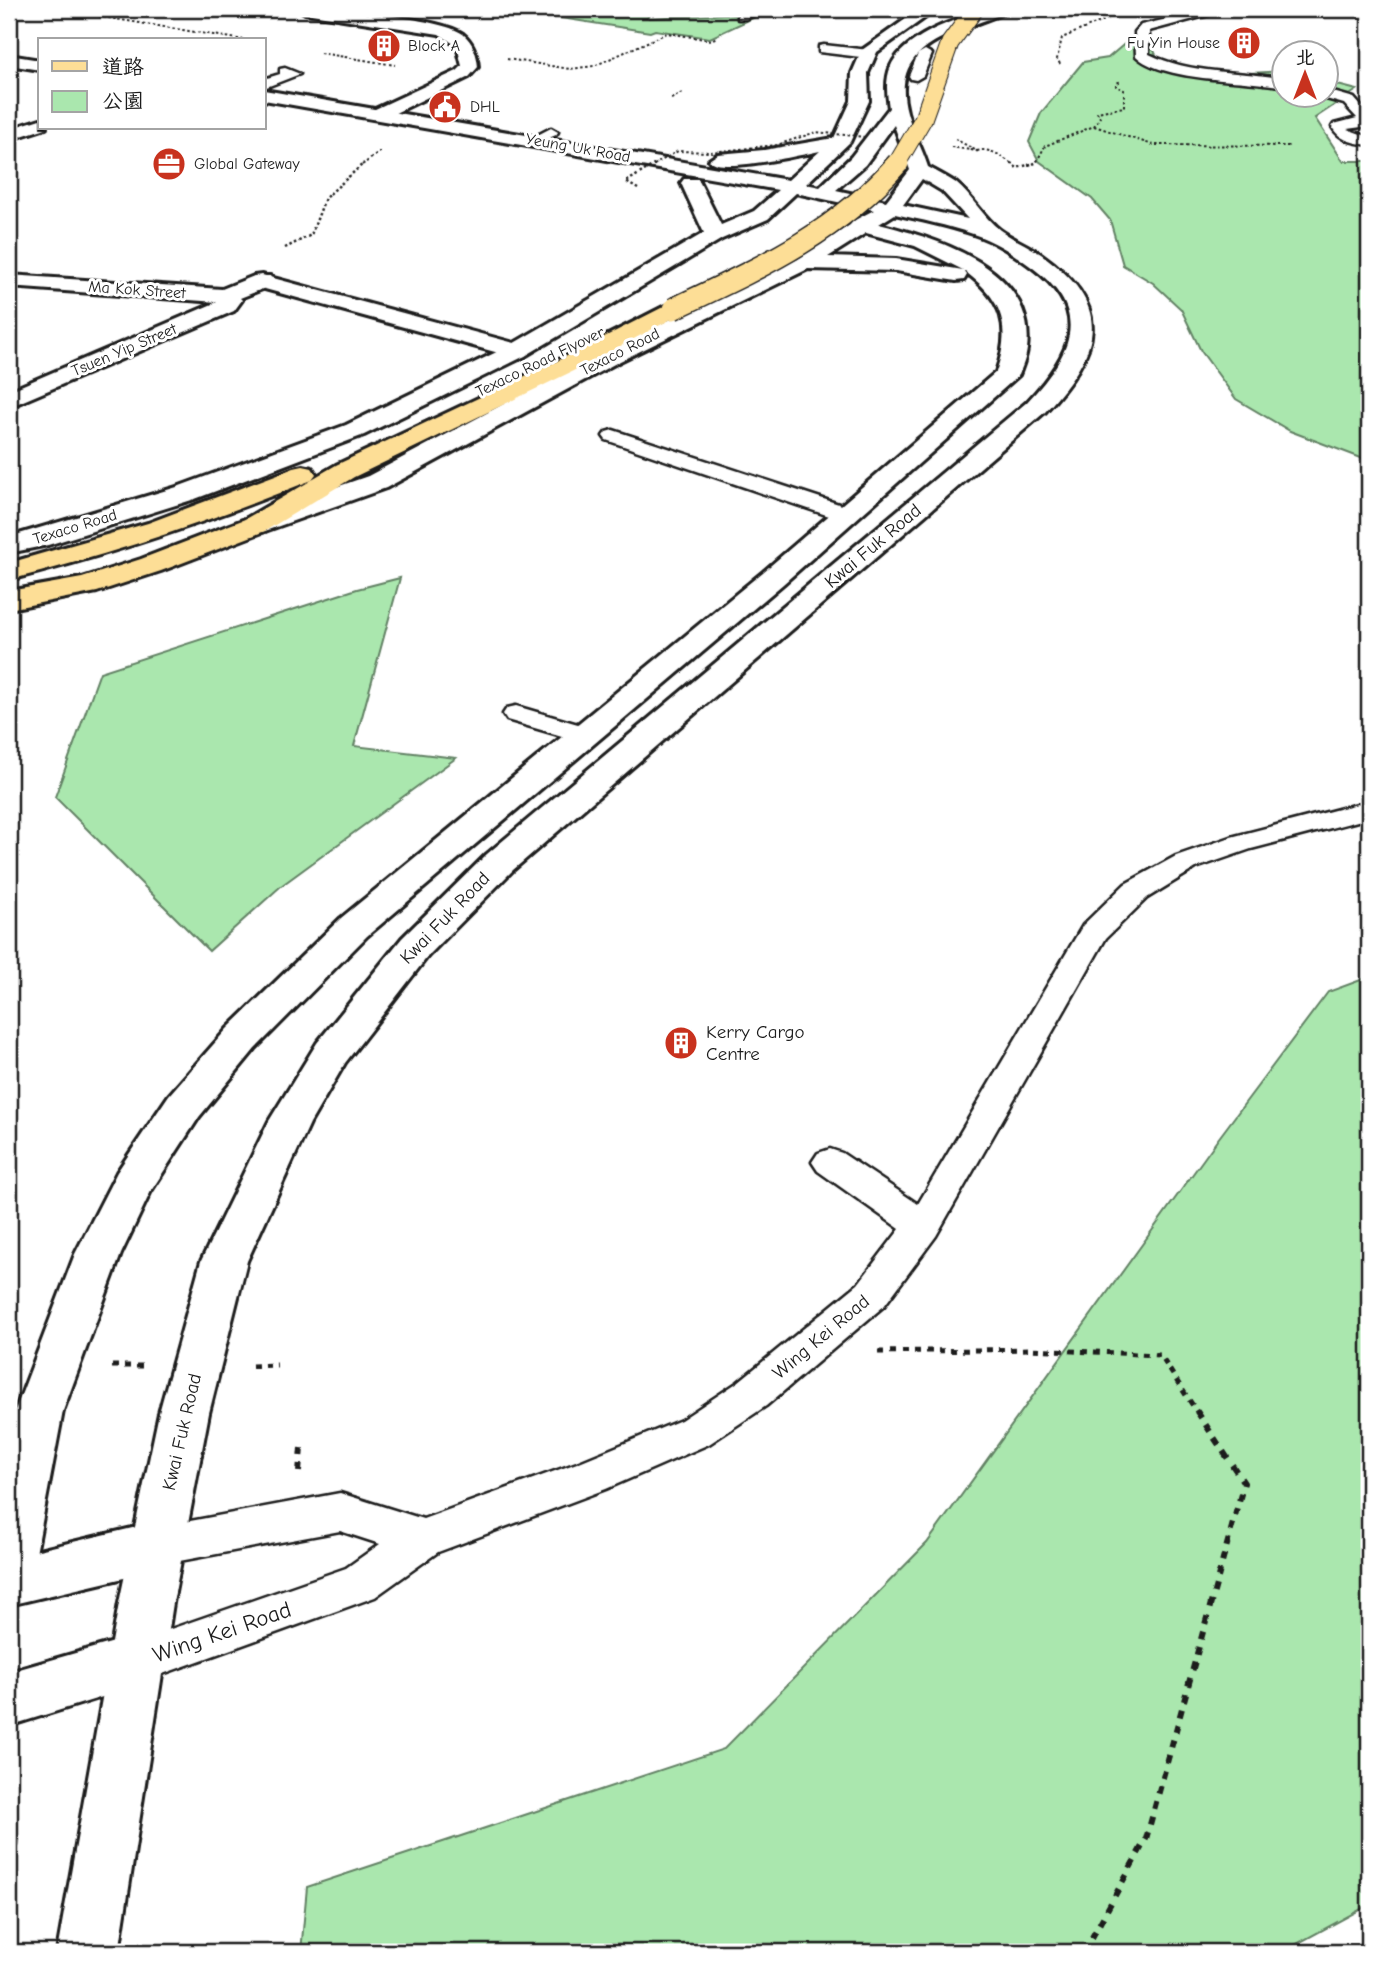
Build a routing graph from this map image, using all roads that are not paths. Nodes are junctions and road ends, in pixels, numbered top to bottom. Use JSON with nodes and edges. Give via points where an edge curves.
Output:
{"nodes":[{"id":1,"x":305,"y":9,"type":"edge"},
{"id":2,"x":757,"y":9,"type":"edge"},
{"id":3,"x":930,"y":9,"type":"edge"},
{"id":4,"x":963,"y":9,"type":"edge"},
{"id":5,"x":975,"y":9,"type":"edge"},
{"id":6,"x":1001,"y":9,"type":"edge"},
{"id":7,"x":1225,"y":9,"type":"edge"},
{"id":8,"x":743,"y":16,"type":"dead end"},
{"id":9,"x":9,"y":47,"type":"edge"},
{"id":10,"x":824,"y":49,"type":"dead end"},
{"id":11,"x":38,"y":53,"type":"edge"},
{"id":12,"x":869,"y":54,"type":"junction"},
{"id":13,"x":9,"y":60,"type":"edge"},
{"id":14,"x":900,"y":61,"type":"junction"},
{"id":15,"x":38,"y":65,"type":"edge"},
{"id":16,"x":285,"y":72,"type":"dead end"},
{"id":17,"x":915,"y":76,"type":"dead end"},
{"id":18,"x":1270,"y":80,"type":"edge"},
{"id":19,"x":266,"y":83,"type":"edge"},
{"id":20,"x":266,"y":94,"type":"edge"},
{"id":21,"x":1340,"y":98,"type":"edge"},
{"id":22,"x":266,"y":106,"type":"edge"},
{"id":23,"x":897,"y":109,"type":"junction"},
{"id":24,"x":379,"y":114,"type":"junction"},
{"id":25,"x":1369,"y":122,"type":"edge"},
{"id":26,"x":38,"y":125,"type":"edge"},
{"id":27,"x":551,"y":132,"type":"dead end"},
{"id":28,"x":9,"y":135,"type":"edge"},
{"id":29,"x":533,"y":141,"type":"junction"},
{"id":30,"x":1369,"y":141,"type":"edge"},
{"id":31,"x":841,"y":142,"type":"junction"},
{"id":32,"x":662,"y":162,"type":"junction"},
{"id":33,"x":919,"y":170,"type":"junction"},
{"id":34,"x":691,"y":183,"type":"junction"},
{"id":35,"x":820,"y":191,"type":"junction"},
{"id":36,"x":784,"y":192,"type":"junction"},
{"id":37,"x":891,"y":208,"type":"junction"},
{"id":38,"x":865,"y":227,"type":"junction"},
{"id":39,"x":993,"y":234,"type":"junction"},
{"id":40,"x":715,"y":235,"type":"junction"},
{"id":41,"x":805,"y":263,"type":"junction"},
{"id":42,"x":9,"y":281,"type":"edge"},
{"id":43,"x":995,"y":286,"type":"junction"},
{"id":44,"x":225,"y":296,"type":"junction"},
{"id":45,"x":664,"y":307,"type":"junction"},
{"id":46,"x":517,"y":351,"type":"junction"},
{"id":47,"x":9,"y":400,"type":"edge"},
{"id":48,"x":613,"y":436,"type":"dead end"},
{"id":49,"x":846,"y":514,"type":"junction"},
{"id":50,"x":255,"y":525,"type":"junction"},
{"id":51,"x":9,"y":547,"type":"edge"},
{"id":52,"x":9,"y":571,"type":"edge"},
{"id":53,"x":87,"y":586,"type":"junction"},
{"id":54,"x":9,"y":600,"type":"edge"},
{"id":55,"x":9,"y":608,"type":"edge"},
{"id":56,"x":516,"y":714,"type":"dead end"},
{"id":57,"x":586,"y":735,"type":"junction"},
{"id":58,"x":1369,"y":808,"type":"edge"},
{"id":59,"x":830,"y":1163,"type":"dead end"},
{"id":60,"x":923,"y":1226,"type":"junction"},
{"id":61,"x":423,"y":1538,"type":"junction"},
{"id":62,"x":158,"y":1546,"type":"junction"},
{"id":63,"x":9,"y":1559,"type":"edge"},
{"id":64,"x":9,"y":1581,"type":"edge"},
{"id":65,"x":135,"y":1662,"type":"junction"},
{"id":66,"x":9,"y":1699,"type":"edge"},
{"id":67,"x":88,"y":1952,"type":"edge"}],
"edges":[{"from":1,"to":24,"type":"main road","via":[[443,30],[461,39],[471,54],[470,67],[463,74]]},
{"from":2,"to":8,"type":"lane"},
{"from":3,"to":12,"type":"main road"},
{"from":4,"to":45,"type":"main road","name":"Texaco Road Flyover","via":[[932,48],[900,127],[865,182],[782,242]]},
{"from":5,"to":45,"type":"main road","name":"Texaco Road Flyover","bridge":true,"via":[[948,48],[919,129],[881,184],[801,245]]},
{"from":6,"to":14,"type":"main road","via":[[933,35]]},
{"from":7,"to":18,"type":"lane","via":[[1145,28],[1141,32],[1143,56],[1181,69]]},
{"from":9,"to":11,"type":"main road"},
{"from":10,"to":12,"type":"lane"},
{"from":12,"to":31,"type":"main road","name":"Texaco Road","via":[[860,73],[860,101]]},
{"from":13,"to":15,"type":"main road"},
{"from":14,"to":17,"type":"lane","via":[[923,58]]},
{"from":14,"to":23,"type":"main road","via":[[894,75]]},
{"from":16,"to":19,"type":"lane","via":[[293,74]]},
{"from":20,"to":24,"type":"main road","name":"Yeung Uk Road"},
{"from":21,"to":25,"type":"lane","via":[[1349,101]]},
{"from":22,"to":34,"type":"main road","name":"Yeung Uk Road"},
{"from":23,"to":33,"type":"main road"},
{"from":23,"to":35,"type":"main road","via":[[858,161]]},
{"from":24,"to":29,"type":"main road","name":"Yeung Uk Road"},
{"from":25,"to":30,"type":"lane","via":[[1339,127],[1343,134]]},
{"from":26,"to":28,"type":"main road"},
{"from":27,"to":29,"type":"lane"},
{"from":29,"to":32,"type":"main road","name":"Yeung Uk Road"},
{"from":31,"to":32,"type":"main road","via":[[764,156]]},
{"from":31,"to":36,"type":"main road","name":"Texaco Road"},
{"from":32,"to":36,"type":"main road","name":"Yeung Uk Road"},
{"from":33,"to":37,"type":"main road","name":"Texaco Road"},
{"from":33,"to":39,"type":"main road","via":[[949,187]]},
{"from":34,"to":36,"type":"main road","name":"Yeung Uk Road"},
{"from":34,"to":40,"type":"main road"},
{"from":35,"to":36,"type":"main road"},
{"from":35,"to":37,"type":"main road"},
{"from":36,"to":38,"type":"main road"},
{"from":36,"to":40,"type":"main road","name":"Texaco Road","via":[[761,215]]},
{"from":37,"to":38,"type":"main road","name":"Texaco Road"},
{"from":37,"to":39,"type":"main road","name":"Kwai Fuk Road"},
{"from":38,"to":41,"type":"main road","name":"Texaco Road"},
{"from":38,"to":43,"type":"main road","via":[[951,255]]},
{"from":39,"to":62,"type":"main road","name":"Kwai Fuk Road","via":[[1050,270],[1078,304],[1080,343],[1063,376],[1011,429],[520,844],[455,904],[376,993],[289,1121],[224,1261],[184,1413]]},
{"from":40,"to":46,"type":"main road","name":"Texaco Road"},
{"from":41,"to":43,"type":"main road","via":[[920,267]]},
{"from":41,"to":50,"type":"main road","name":"Texaco Road","via":[[632,346],[377,482]]},
{"from":42,"to":44,"type":"main road","name":"Ma Kok Street"},
{"from":43,"to":49,"type":"main road","via":[[1009,302],[1018,343],[1007,375]]},
{"from":44,"to":46,"type":"main road","name":"Ma Kok Street","via":[[262,281]]},
{"from":44,"to":47,"type":"main road","name":"Tsuen Yip Street","via":[[231,300],[226,306]]},
{"from":45,"to":50,"type":"main road","name":"Texaco Road Flyover","via":[[565,366],[345,471]]},
{"from":45,"to":52,"type":"main road","name":"Texaco Road Flyover","via":[[229,505]]},
{"from":46,"to":51,"type":"main road","name":"Texaco Road","via":[[355,429],[186,493]]},
{"from":48,"to":49,"type":"lane"},
{"from":49,"to":57,"type":"main road"},
{"from":50,"to":53,"type":"main road","name":"Texaco Road"},
{"from":53,"to":54,"type":"main road","name":"Texaco Road"},
{"from":53,"to":55,"type":"main road","name":"Texaco Road"},
{"from":56,"to":57,"type":"lane"},
{"from":57,"to":63,"type":"main road","via":[[354,927],[241,1039],[184,1107],[132,1184],[98,1254],[39,1411]]},
{"from":58,"to":60,"type":"lane","name":"Wing Kei Road","via":[[1186,862],[1136,891],[1094,932]]},
{"from":59,"to":60,"type":"lane"},
{"from":60,"to":61,"type":"lane","name":"Wing Kei Road","via":[[871,1295],[752,1394],[695,1432],[592,1476]]},
{"from":61,"to":62,"type":"lane","via":[[340,1512]]},
{"from":61,"to":65,"type":"lane","name":"Wing Kei Road","via":[[360,1584]]},
{"from":62,"to":64,"type":"main road"},
{"from":62,"to":65,"type":"main road","name":"Kwai Fuk Road"},
{"from":65,"to":66,"type":"main road","name":"Wing Kei Road"},
{"from":65,"to":67,"type":"main road","name":"Kwai Fuk Road"}]}
